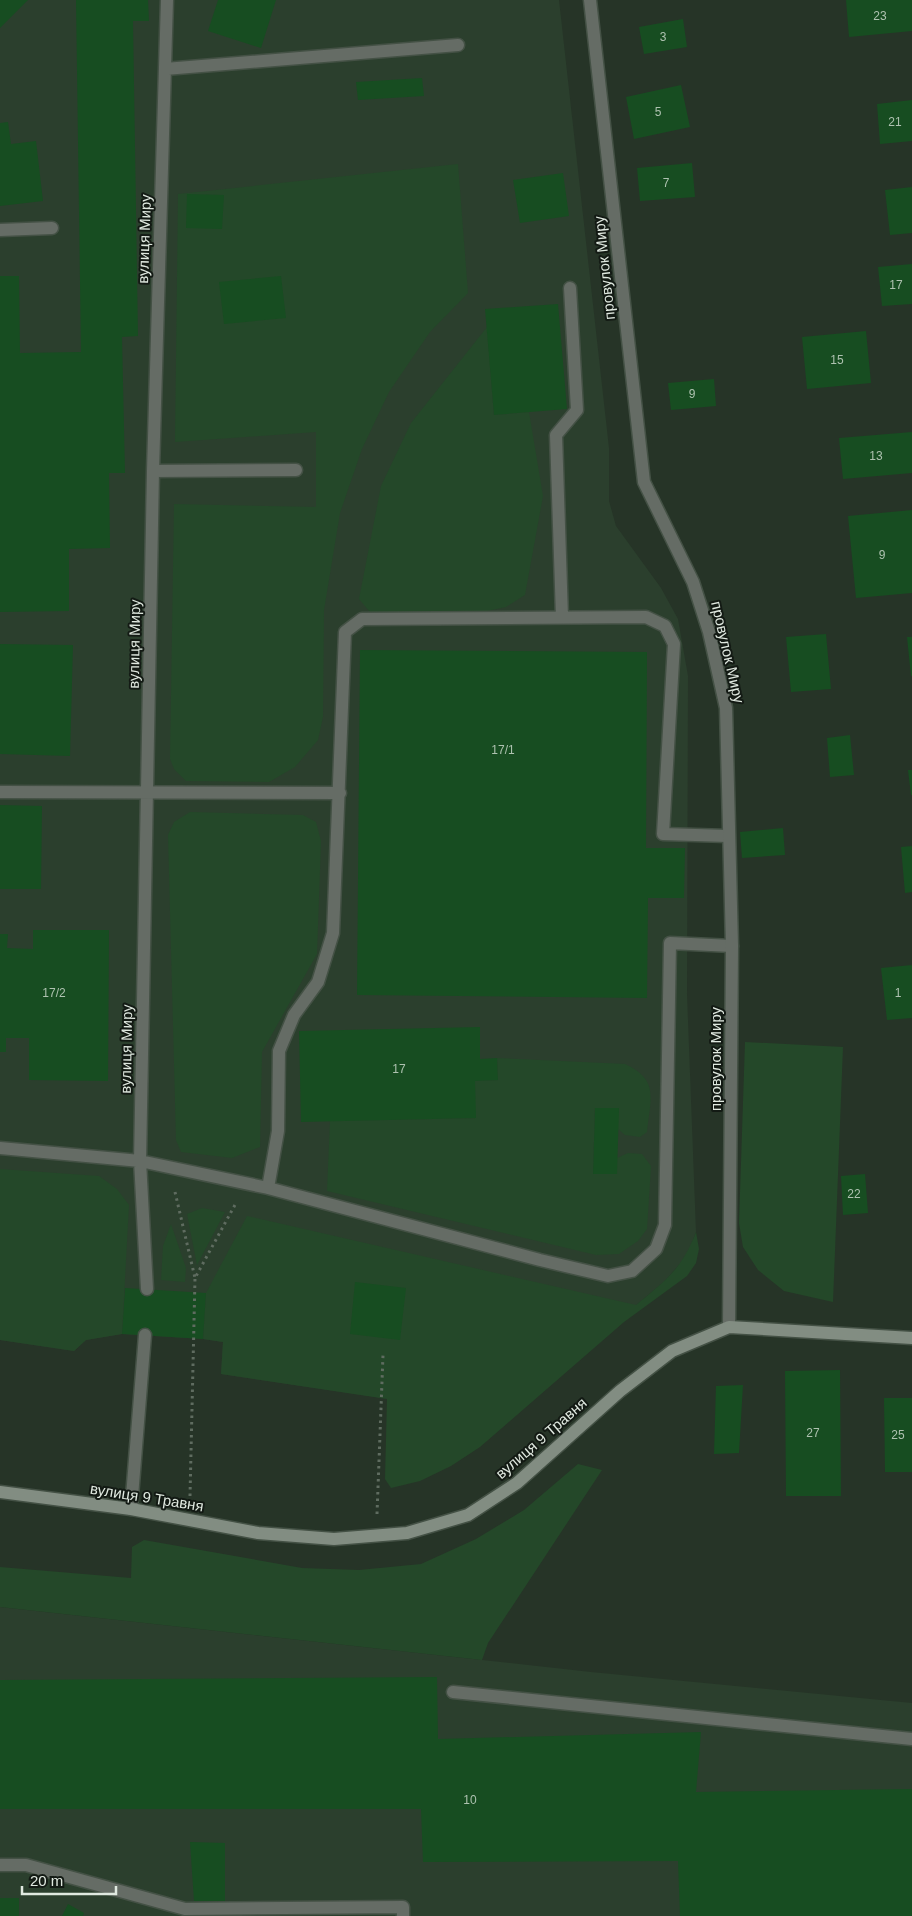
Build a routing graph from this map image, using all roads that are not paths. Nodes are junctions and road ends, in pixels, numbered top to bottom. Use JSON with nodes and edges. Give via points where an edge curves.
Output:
{"nodes":[{"id":1,"x":167,"y":0,"type":"edge"},
{"id":2,"x":590,"y":0,"type":"edge"},
{"id":3,"x":458,"y":45,"type":"dead end"},
{"id":4,"x":164,"y":69,"type":"junction"},
{"id":5,"x":52,"y":228,"type":"dead end"},
{"id":6,"x":0,"y":230,"type":"edge"},
{"id":7,"x":570,"y":288,"type":"dead end"},
{"id":8,"x":296,"y":470,"type":"dead end"},
{"id":9,"x":154,"y":471,"type":"junction"},
{"id":10,"x":562,"y":617,"type":"junction"},
{"id":11,"x":0,"y":792,"type":"edge"},
{"id":12,"x":148,"y":792,"type":"junction"},
{"id":13,"x":340,"y":793,"type":"junction"},
{"id":14,"x":728,"y":836,"type":"junction"},
{"id":15,"x":732,"y":946,"type":"junction"},
{"id":16,"x":0,"y":1148,"type":"edge"},
{"id":17,"x":140,"y":1161,"type":"junction"},
{"id":18,"x":268,"y":1188,"type":"junction"},
{"id":19,"x":147,"y":1289,"type":"dead end"},
{"id":20,"x":729,"y":1327,"type":"junction"},
{"id":21,"x":145,"y":1335,"type":"dead end"},
{"id":22,"x":912,"y":1338,"type":"edge"},
{"id":23,"x":0,"y":1492,"type":"edge"},
{"id":24,"x":131,"y":1509,"type":"junction"},
{"id":25,"x":453,"y":1692,"type":"dead end"},
{"id":26,"x":912,"y":1739,"type":"edge"},
{"id":27,"x":0,"y":1865,"type":"edge"},
{"id":28,"x":403,"y":1916,"type":"edge"}],
"edges":[{"from":1,"to":4,"type":"street","name":"вулиця Миру"},
{"from":2,"to":14,"type":"street","name":"провулок Миру","via":[[644,482],[693,582],[709,632],[726,708]]},
{"from":3,"to":4,"type":"street"},
{"from":4,"to":9,"type":"street","name":"вулиця Миру"},
{"from":5,"to":6,"type":"street"},
{"from":7,"to":10,"type":"street","via":[[577,410],[556,435]]},
{"from":8,"to":9,"type":"street"},
{"from":9,"to":12,"type":"street","name":"вулиця Миру"},
{"from":10,"to":13,"type":"street","via":[[362,619],[345,632]]},
{"from":10,"to":14,"type":"street","via":[[646,617],[665,626],[674,644],[663,834]]},
{"from":11,"to":12,"type":"street"},
{"from":12,"to":13,"type":"street"},
{"from":12,"to":17,"type":"street","name":"вулиця Миру"},
{"from":13,"to":18,"type":"street","via":[[333,933],[318,982],[294,1015],[279,1051],[278,1131]]},
{"from":14,"to":15,"type":"street","name":"провулок Миру"},
{"from":15,"to":18,"type":"street","via":[[670,943],[666,1225],[656,1249],[632,1271],[608,1276]]},
{"from":15,"to":20,"type":"street","name":"провулок Миру"},
{"from":16,"to":17,"type":"street"},
{"from":17,"to":18,"type":"street"},
{"from":17,"to":19,"type":"street","name":"вулиця Миру"},
{"from":20,"to":22,"type":"main road","name":"вулиця 9 Травня"},
{"from":20,"to":24,"type":"main road","name":"вулиця 9 Травня","via":[[672,1351],[620,1391],[517,1483],[468,1515],[407,1533],[334,1539],[258,1533]]},
{"from":21,"to":24,"type":"street"},
{"from":23,"to":24,"type":"main road","name":"вулиця 9 Травня"},
{"from":25,"to":26,"type":"street"},
{"from":27,"to":28,"type":"street","via":[[26,1865],[185,1909],[403,1907]]}]}
